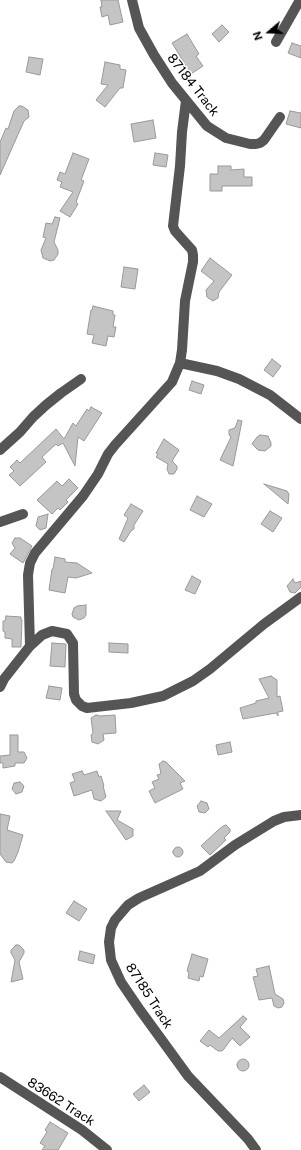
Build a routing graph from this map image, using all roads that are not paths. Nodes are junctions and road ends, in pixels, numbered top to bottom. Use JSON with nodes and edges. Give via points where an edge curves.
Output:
{"nodes":[{"id":1,"x":132,"y":0,"type":"edge"},
{"id":2,"x":300,"y":0,"type":"edge"},
{"id":3,"x":276,"y":42,"type":"dead end"},
{"id":4,"x":186,"y":101,"type":"junction"},
{"id":5,"x":280,"y":117,"type":"dead end"},
{"id":6,"x":180,"y":363,"type":"junction"},
{"id":7,"x":81,"y":379,"type":"dead end"},
{"id":8,"x":301,"y":419,"type":"edge"},
{"id":9,"x":0,"y":450,"type":"edge"},
{"id":10,"x":23,"y":514,"type":"dead end"},
{"id":11,"x":0,"y":522,"type":"edge"},
{"id":12,"x":301,"y":597,"type":"edge"},
{"id":13,"x":30,"y":646,"type":"junction"},
{"id":14,"x":0,"y":687,"type":"edge"},
{"id":15,"x":301,"y":815,"type":"edge"},
{"id":16,"x":0,"y":1078,"type":"edge"},
{"id":17,"x":107,"y":1150,"type":"edge"},
{"id":18,"x":256,"y":1150,"type":"edge"}],
"edges":[{"from":1,"to":4,"type":"street","name":"87184 Track","via":[[144,39]]},
{"from":2,"to":3,"type":"street"},
{"from":4,"to":5,"type":"street","name":"87184 Track","via":[[217,133],[250,144],[264,140]]},
{"from":4,"to":6,"type":"street","via":[[173,226],[194,255],[185,301]]},
{"from":6,"to":8,"type":"street","via":[[239,379],[270,396]]},
{"from":6,"to":13,"type":"street","via":[[172,382],[108,454],[83,496],[30,563]]},
{"from":7,"to":9,"type":"street","via":[[46,405]]},
{"from":10,"to":11,"type":"street"},
{"from":12,"to":13,"type":"street","via":[[193,681],[163,696],[143,701],[87,708],[82,706],[74,694],[74,649],[71,638],[67,634],[52,631],[42,635]]},
{"from":13,"to":14,"type":"street"},
{"from":15,"to":18,"type":"street","name":"87185 Track","via":[[274,821],[200,870],[128,905],[115,920],[109,942],[111,960],[121,982],[140,1010],[188,1076]]},
{"from":16,"to":17,"type":"street","name":"83662 Track","via":[[82,1130]]}]}
